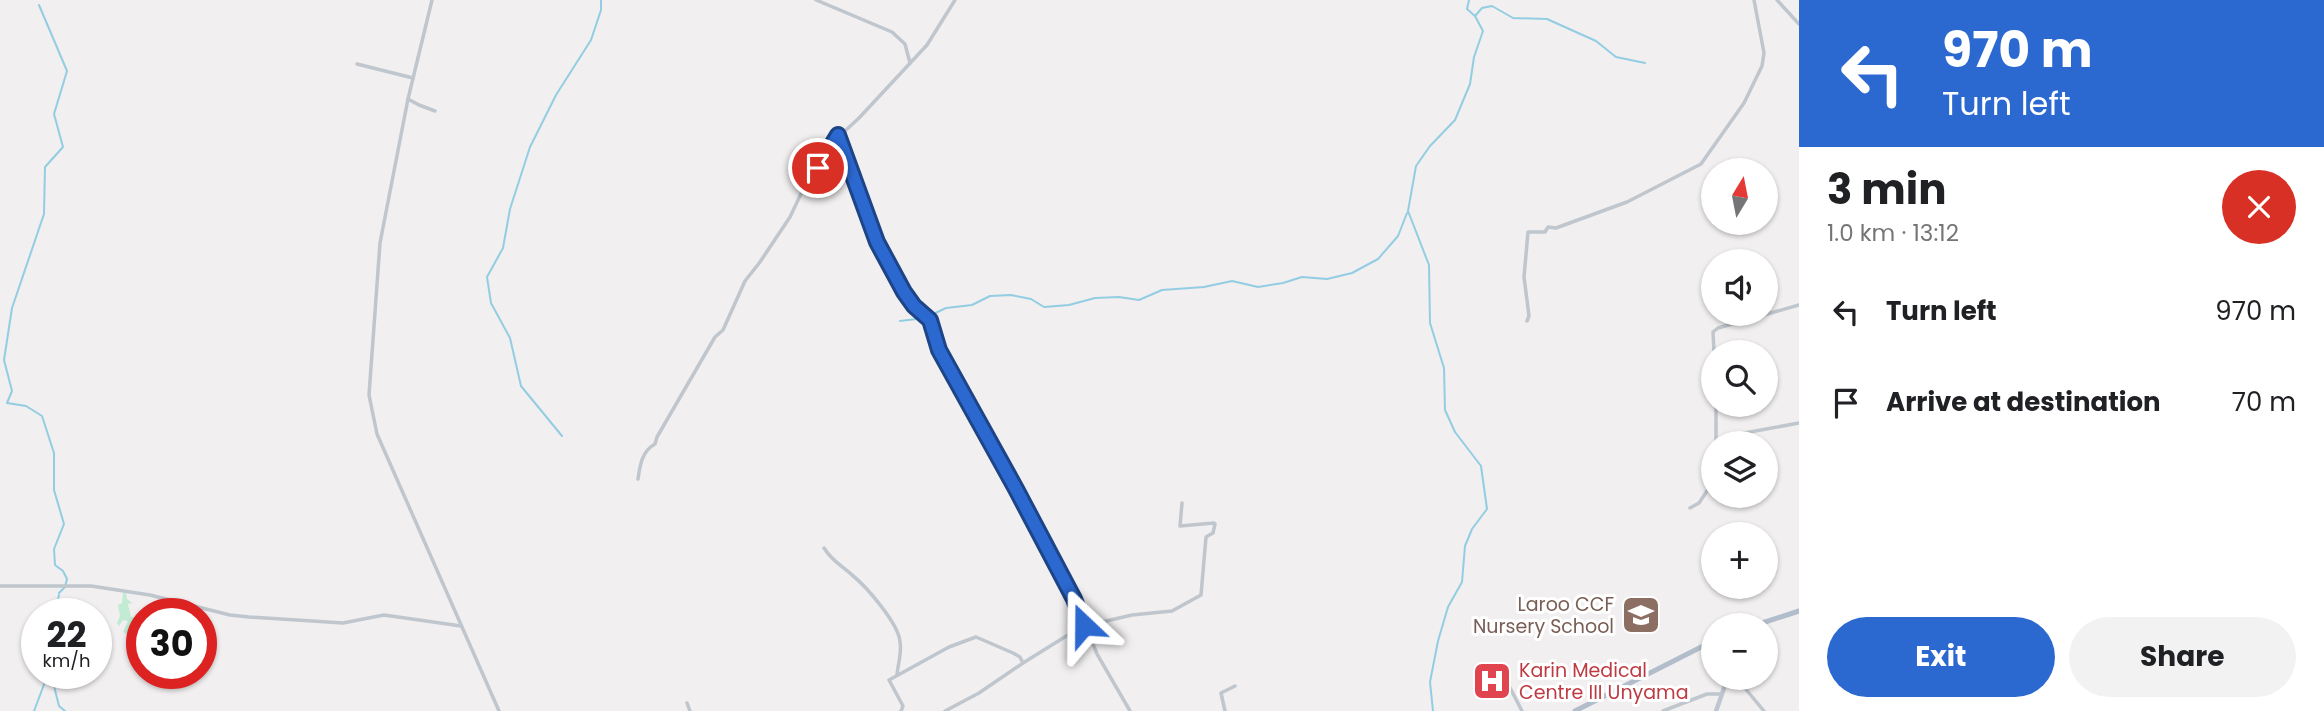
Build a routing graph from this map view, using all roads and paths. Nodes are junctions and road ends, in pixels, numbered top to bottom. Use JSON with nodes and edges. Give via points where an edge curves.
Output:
{"nodes":[{"id":1,"x":432,"y":0,"type":"edge"},
{"id":2,"x":816,"y":0,"type":"edge"},
{"id":3,"x":955,"y":0,"type":"edge"},
{"id":4,"x":1754,"y":0,"type":"edge"},
{"id":5,"x":1777,"y":0,"type":"edge"},
{"id":6,"x":1799,"y":24,"type":"edge"},
{"id":7,"x":910,"y":63,"type":"junction"},
{"id":8,"x":357,"y":64,"type":"dead end"},
{"id":9,"x":413,"y":78,"type":"junction"},
{"id":10,"x":408,"y":99,"type":"junction"},
{"id":11,"x":435,"y":111,"type":"dead end"},
{"id":12,"x":838,"y":135,"type":"junction"},
{"id":13,"x":1799,"y":304,"type":"edge"},
{"id":14,"x":1527,"y":321,"type":"dead end"},
{"id":15,"x":1713,"y":340,"type":"edge"},
{"id":16,"x":1799,"y":423,"type":"edge"},
{"id":17,"x":1755,"y":431,"type":"edge"},
{"id":18,"x":638,"y":479,"type":"dead end"},
{"id":19,"x":1701,"y":500,"type":"edge"},
{"id":20,"x":1182,"y":503,"type":"dead end"},
{"id":21,"x":1690,"y":508,"type":"dead end"},
{"id":22,"x":824,"y":548,"type":"dead end"},
{"id":23,"x":0,"y":586,"type":"edge"},
{"id":24,"x":1799,"y":611,"type":"edge"},
{"id":25,"x":1778,"y":618,"type":"edge"},
{"id":26,"x":461,"y":626,"type":"junction"},
{"id":27,"x":1085,"y":626,"type":"junction"},
{"id":28,"x":1701,"y":647,"type":"edge"},
{"id":29,"x":1023,"y":663,"type":"junction"},
{"id":30,"x":897,"y":675,"type":"junction"},
{"id":31,"x":1504,"y":676,"type":"dead end"},
{"id":32,"x":1235,"y":686,"type":"dead end"},
{"id":33,"x":1723,"y":690,"type":"edge"},
{"id":34,"x":1746,"y":690,"type":"edge"},
{"id":35,"x":1722,"y":694,"type":"junction"},
{"id":36,"x":687,"y":703,"type":"dead end"},
{"id":37,"x":499,"y":711,"type":"edge"},
{"id":38,"x":690,"y":711,"type":"edge"},
{"id":39,"x":901,"y":711,"type":"edge"},
{"id":40,"x":945,"y":711,"type":"edge"},
{"id":41,"x":1130,"y":711,"type":"edge"},
{"id":42,"x":1225,"y":711,"type":"edge"},
{"id":43,"x":1522,"y":711,"type":"edge"},
{"id":44,"x":1575,"y":711,"type":"edge"},
{"id":45,"x":1663,"y":711,"type":"edge"},
{"id":46,"x":1716,"y":711,"type":"edge"},
{"id":47,"x":1764,"y":711,"type":"edge"}],
"edges":[{"from":1,"to":9,"type":"street"},
{"from":2,"to":7,"type":"street","via":[[892,32],[905,44]]},
{"from":3,"to":7,"type":"street"},
{"from":4,"to":14,"type":"street","via":[[1764,53],[1762,66],[1744,103],[1714,146],[1701,164],[1627,202],[1548,227],[1545,232],[1528,232]]},
{"from":5,"to":6,"type":"street"},
{"from":7,"to":12,"type":"street"},
{"from":8,"to":9,"type":"street"},
{"from":9,"to":10,"type":"street"},
{"from":10,"to":11,"type":"street"},
{"from":10,"to":26,"type":"street","via":[[380,243],[369,395],[377,433]]},
{"from":12,"to":18,"type":"street","via":[[808,179],[790,217],[745,281],[723,330],[703,356],[655,444],[644,454]]},
{"from":12,"to":27,"type":"street","via":[[877,242],[904,292],[930,320],[939,350]]},
{"from":13,"to":15,"type":"street","via":[[1718,328]]},
{"from":16,"to":17,"type":"street"},
{"from":19,"to":21,"type":"street"},
{"from":20,"to":27,"type":"street","via":[[1180,526],[1215,524],[1206,537],[1201,595],[1172,611]]},
{"from":22,"to":30,"type":"street","via":[[896,627],[901,643]]},
{"from":23,"to":26,"type":"street","via":[[92,586],[249,617],[343,623],[384,615]]},
{"from":24,"to":25,"type":"main road"},
{"from":26,"to":37,"type":"street"},
{"from":27,"to":29,"type":"street"},
{"from":27,"to":41,"type":"street"},
{"from":28,"to":44,"type":"main road"},
{"from":29,"to":30,"type":"street","via":[[1013,653],[976,637]]},
{"from":29,"to":40,"type":"street"},
{"from":30,"to":39,"type":"street","via":[[889,680],[903,706]]},
{"from":31,"to":43,"type":"street"},
{"from":32,"to":42,"type":"street","via":[[1221,693]]},
{"from":33,"to":35,"type":"street"},
{"from":34,"to":47,"type":"street"},
{"from":35,"to":45,"type":"street","via":[[1707,694]]},
{"from":35,"to":46,"type":"street"},
{"from":36,"to":38,"type":"street"}]}
